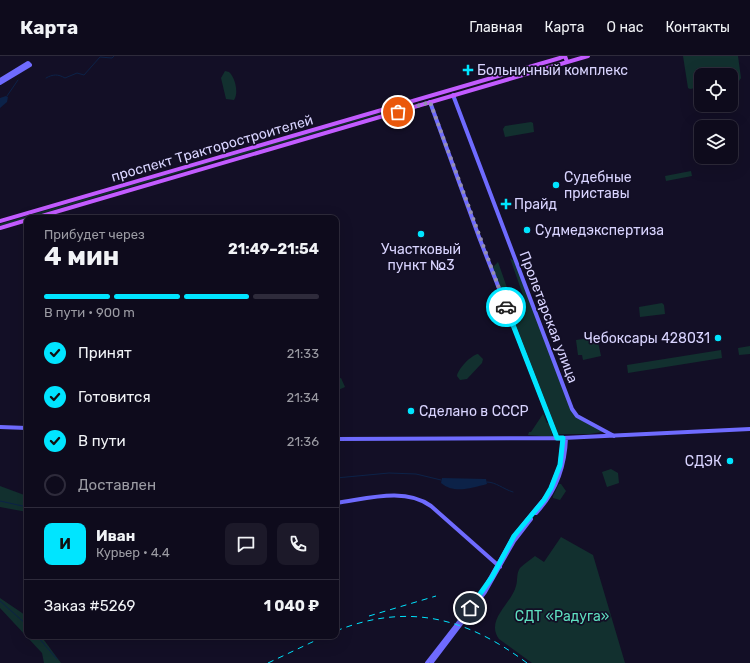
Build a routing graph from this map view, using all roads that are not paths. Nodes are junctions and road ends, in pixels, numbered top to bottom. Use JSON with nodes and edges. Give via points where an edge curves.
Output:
{"nodes":[{"id":1,"x":565,"y":56,"type":"edge"},
{"id":2,"x":588,"y":56,"type":"edge"},
{"id":3,"x":567,"y":62,"type":"junction"},
{"id":4,"x":29,"y":64,"type":"dead end"},
{"id":5,"x":531,"y":66,"type":"junction"},
{"id":6,"x":532,"y":72,"type":"junction"},
{"id":7,"x":482,"y":80,"type":"junction"},
{"id":8,"x":0,"y":81,"type":"edge"},
{"id":9,"x":484,"y":86,"type":"junction"},
{"id":10,"x":450,"y":90,"type":"junction"},
{"id":11,"x":453,"y":95,"type":"junction"},
{"id":12,"x":430,"y":96,"type":"junction"},
{"id":13,"x":430,"y":102,"type":"junction"},
{"id":14,"x":216,"y":158,"type":"junction"},
{"id":15,"x":218,"y":164,"type":"junction"},
{"id":16,"x":45,"y":215,"type":"edge"},
{"id":17,"x":0,"y":221,"type":"edge"},
{"id":18,"x":24,"y":221,"type":"edge"},
{"id":19,"x":0,"y":228,"type":"edge"},
{"id":20,"x":0,"y":427,"type":"edge"},
{"id":21,"x":24,"y":428,"type":"edge"},
{"id":22,"x":750,"y":429,"type":"edge"},
{"id":23,"x":614,"y":436,"type":"junction"},
{"id":24,"x":557,"y":438,"type":"junction"},
{"id":25,"x":565,"y":438,"type":"junction"},
{"id":26,"x":339,"y":439,"type":"edge"},
{"id":27,"x":339,"y":503,"type":"edge"},
{"id":28,"x":499,"y":566,"type":"junction"},
{"id":29,"x":427,"y":663,"type":"edge"},
{"id":30,"x":431,"y":663,"type":"edge"}],
"edges":[{"from":1,"to":3,"type":"main road"},
{"from":1,"to":5,"type":"main road","name":"проспект Тракторостроителей"},
{"from":2,"to":3,"type":"main road","name":"проспект Тракторостроителей"},
{"from":3,"to":6,"type":"main road","name":"проспект Тракторостроителей"},
{"from":4,"to":8,"type":"street"},
{"from":5,"to":6,"type":"main road"},
{"from":5,"to":7,"type":"main road","name":"проспект Тракторостроителей"},
{"from":6,"to":9,"type":"main road","name":"проспект Тракторостроителей"},
{"from":7,"to":9,"type":"main road"},
{"from":7,"to":10,"type":"main road","name":"проспект Тракторостроителей"},
{"from":9,"to":11,"type":"main road","name":"проспект Тракторостроителей"},
{"from":10,"to":11,"type":"main road"},
{"from":10,"to":12,"type":"main road","name":"проспект Тракторостроителей"},
{"from":11,"to":13,"type":"main road","name":"проспект Тракторостроителей"},
{"from":11,"to":23,"type":"street","name":"Пролетарская улица","via":[[572,409],[577,416]]},
{"from":12,"to":13,"type":"main road"},
{"from":12,"to":14,"type":"main road","name":"проспект Тракторостроителей"},
{"from":13,"to":15,"type":"main road","name":"проспект Тракторостроителей"},
{"from":13,"to":24,"type":"street"},
{"from":14,"to":15,"type":"main road"},
{"from":14,"to":17,"type":"main road","name":"проспект Тракторостроителей"},
{"from":15,"to":16,"type":"main road","name":"проспект Тракторостроителей"},
{"from":18,"to":19,"type":"main road"},
{"from":20,"to":21,"type":"street"},
{"from":22,"to":23,"type":"street"},
{"from":23,"to":25,"type":"street"},
{"from":24,"to":25,"type":"street"},
{"from":24,"to":26,"type":"street"},
{"from":25,"to":28,"type":"street","via":[[560,472],[535,513],[514,536]]},
{"from":27,"to":28,"type":"street","via":[[395,496],[418,499],[431,506]]},
{"from":28,"to":29,"type":"street"},
{"from":28,"to":30,"type":"street","via":[[481,598]]}]}
